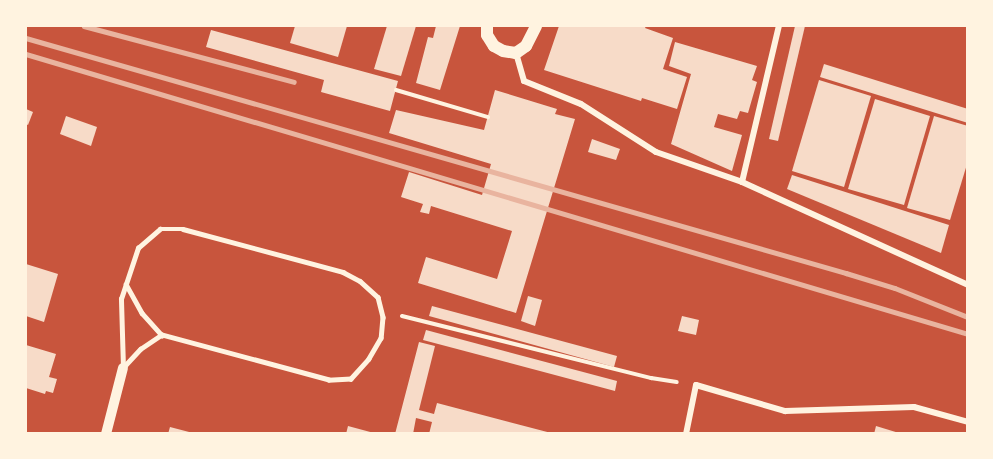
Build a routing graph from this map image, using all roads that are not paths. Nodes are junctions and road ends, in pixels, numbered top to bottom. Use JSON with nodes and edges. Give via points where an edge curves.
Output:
{"nodes":[{"id":1,"x":487,"y":26,"type":"edge"},
{"id":2,"x":536,"y":26,"type":"edge"},
{"id":3,"x":779,"y":26,"type":"edge"},
{"id":4,"x":516,"y":52,"type":"junction"},
{"id":5,"x":742,"y":182,"type":"junction"},
{"id":6,"x":126,"y":284,"type":"junction"},
{"id":7,"x":968,"y":285,"type":"edge"},
{"id":8,"x":162,"y":336,"type":"junction"},
{"id":9,"x":123,"y":368,"type":"junction"},
{"id":10,"x":968,"y":422,"type":"edge"},
{"id":11,"x":106,"y":434,"type":"edge"},
{"id":12,"x":686,"y":434,"type":"edge"}],
"edges":[{"from":1,"to":4,"type":"main road","via":[[494,46]]},
{"from":2,"to":4,"type":"main road","via":[[526,46]]},
{"from":3,"to":5,"type":"street"},
{"from":4,"to":5,"type":"street","via":[[524,81],[581,104],[656,152]]},
{"from":5,"to":7,"type":"street"},
{"from":6,"to":8,"type":"lane","via":[[142,313]]},
{"from":6,"to":8,"type":"lane","via":[[138,248],[160,229],[183,229],[343,272],[378,297],[381,310],[381,338],[351,378],[329,380]]},
{"from":6,"to":9,"type":"lane","via":[[120,299]]},
{"from":8,"to":9,"type":"lane","via":[[141,349]]},
{"from":9,"to":11,"type":"street"},
{"from":10,"to":12,"type":"street","via":[[914,407],[785,411],[696,385]]}]}
